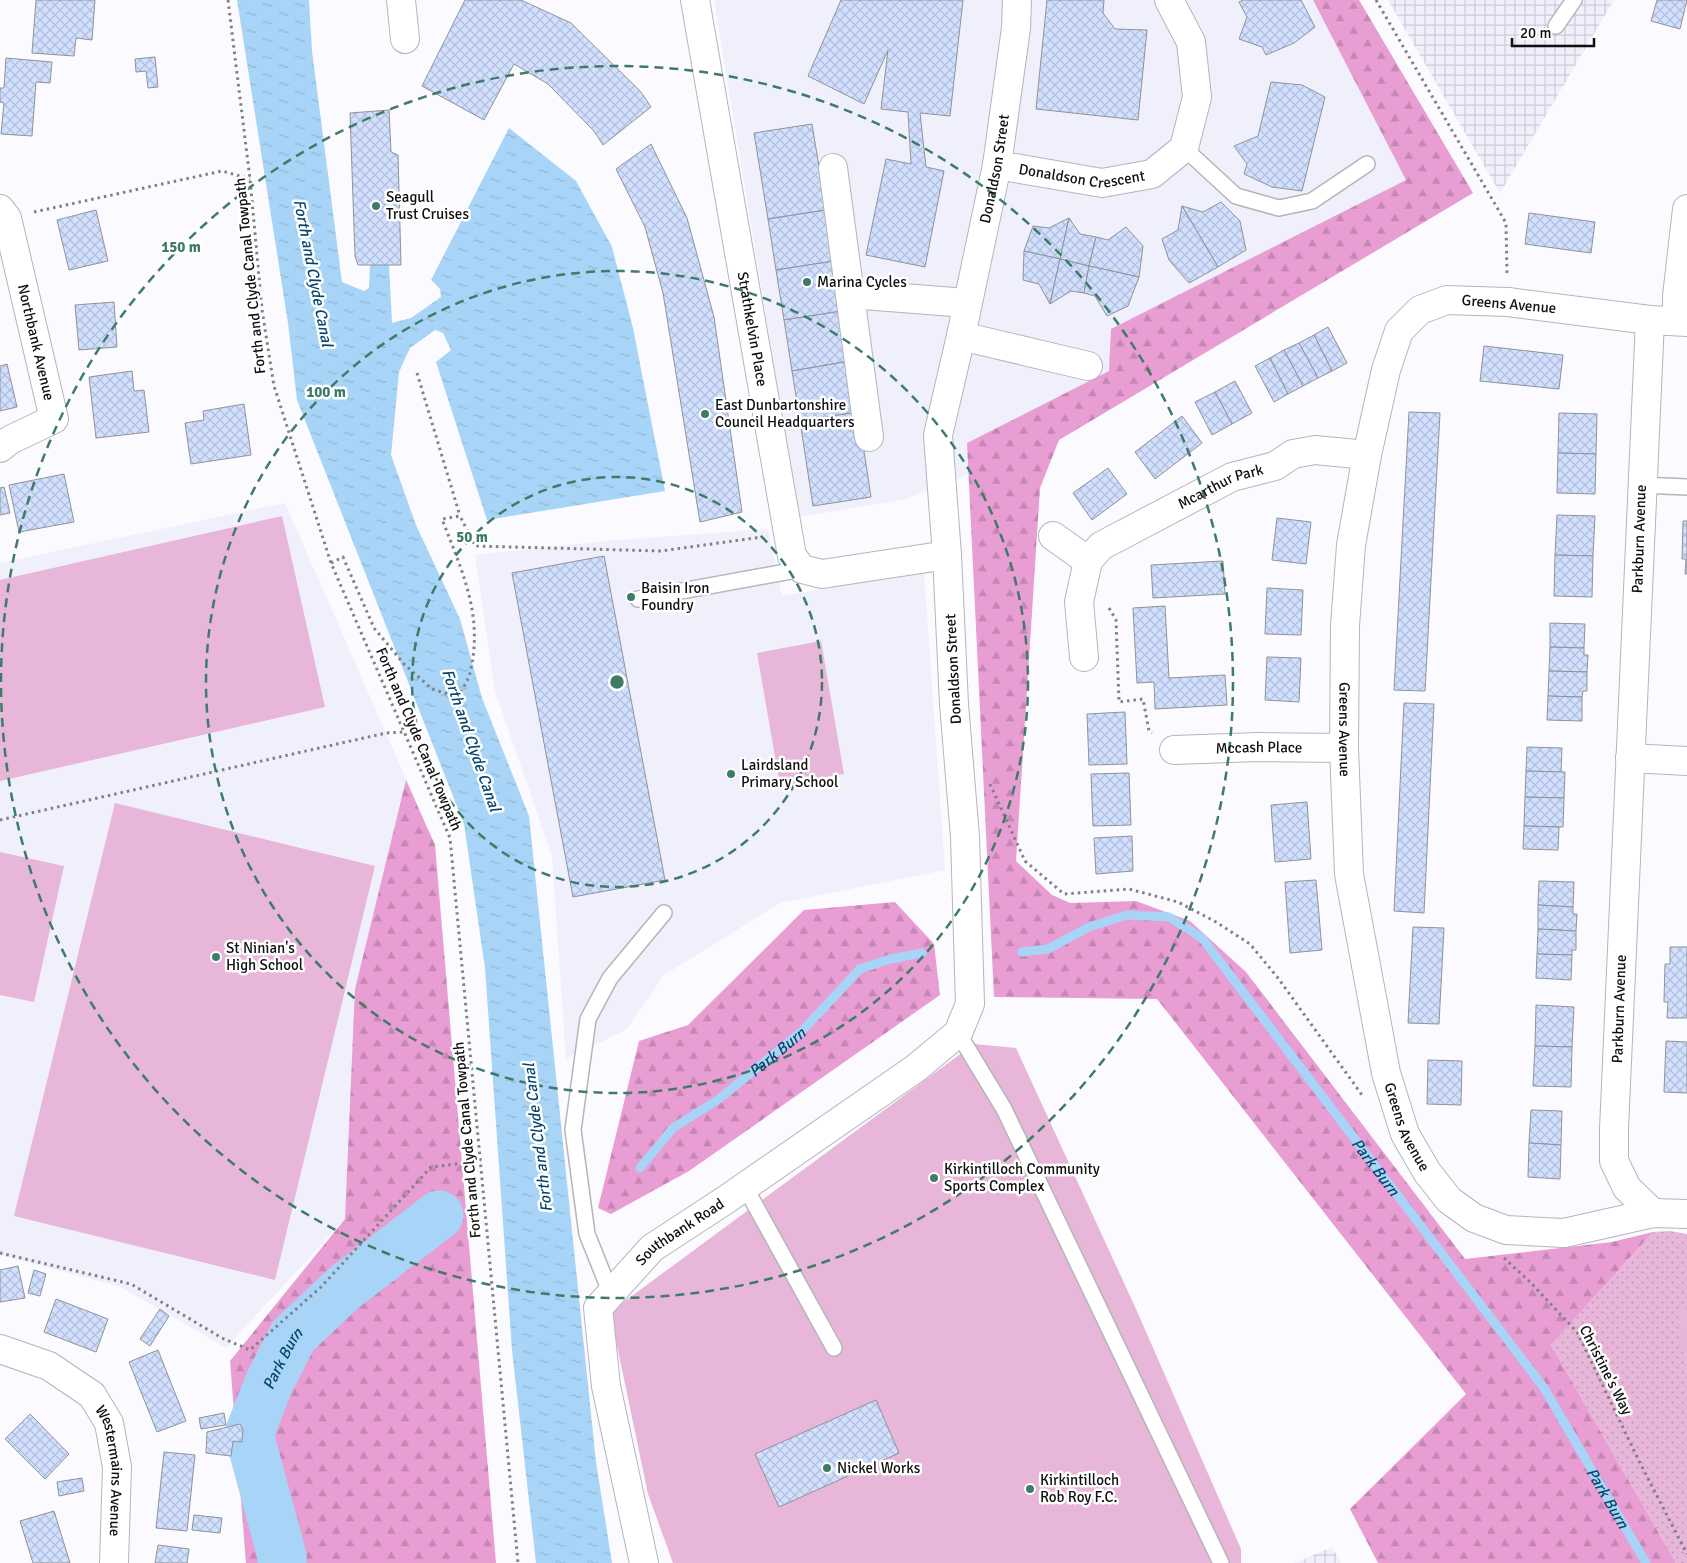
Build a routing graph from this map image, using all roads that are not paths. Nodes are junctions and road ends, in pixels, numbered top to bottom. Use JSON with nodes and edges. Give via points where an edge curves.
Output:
{"nodes":[{"id":1,"x":401,"y":0,"type":"edge"},
{"id":2,"x":695,"y":0,"type":"edge"},
{"id":3,"x":1017,"y":0,"type":"edge"},
{"id":4,"x":1169,"y":0,"type":"edge"},
{"id":5,"x":1574,"y":0,"type":"edge"},
{"id":6,"x":1556,"y":26,"type":"dead end"},
{"id":7,"x":405,"y":39,"type":"dead end"},
{"id":8,"x":1184,"y":148,"type":"junction"},
{"id":9,"x":1367,"y":164,"type":"dead end"},
{"id":10,"x":997,"y":165,"type":"junction"},
{"id":11,"x":833,"y":168,"type":"dead end"},
{"id":12,"x":1687,"y":209,"type":"edge"},
{"id":13,"x":4,"y":213,"type":"edge"},
{"id":14,"x":850,"y":294,"type":"junction"},
{"id":15,"x":967,"y":303,"type":"junction"},
{"id":16,"x":1650,"y":320,"type":"junction"},
{"id":17,"x":1682,"y":322,"type":"edge"},
{"id":18,"x":961,"y":336,"type":"junction"},
{"id":19,"x":1088,"y":366,"type":"dead end"},
{"id":20,"x":869,"y":437,"type":"dead end"},
{"id":21,"x":0,"y":448,"type":"edge"},
{"id":22,"x":1367,"y":455,"type":"junction"},
{"id":23,"x":1641,"y":485,"type":"junction"},
{"id":24,"x":1687,"y":487,"type":"edge"},
{"id":25,"x":1053,"y":536,"type":"dead end"},
{"id":26,"x":947,"y":555,"type":"junction"},
{"id":27,"x":1088,"y":561,"type":"junction"},
{"id":28,"x":802,"y":569,"type":"junction"},
{"id":29,"x":638,"y":600,"type":"dead end"},
{"id":30,"x":1084,"y":657,"type":"dead end"},
{"id":31,"x":1344,"y":748,"type":"junction"},
{"id":32,"x":1174,"y":750,"type":"road end"},
{"id":33,"x":1630,"y":758,"type":"junction"},
{"id":34,"x":1687,"y":761,"type":"edge"},
{"id":35,"x":664,"y":913,"type":"dead end"},
{"id":36,"x":970,"y":1004,"type":"joint"},
{"id":37,"x":958,"y":1033,"type":"junction"},
{"id":38,"x":745,"y":1187,"type":"junction"},
{"id":39,"x":1653,"y":1213,"type":"junction"},
{"id":40,"x":1687,"y":1214,"type":"edge"},
{"id":41,"x":611,"y":1294,"type":"junction"},
{"id":42,"x":834,"y":1348,"type":"dead end"},
{"id":43,"x":0,"y":1349,"type":"edge"},
{"id":44,"x":114,"y":1563,"type":"edge"},
{"id":45,"x":644,"y":1563,"type":"edge"},
{"id":46,"x":1221,"y":1563,"type":"edge"}],
"edges":[{"from":1,"to":7,"type":"street"},
{"from":2,"to":28,"type":"street","name":"Strathkelvin Place","via":[[792,556]]},
{"from":3,"to":10,"type":"street","name":"Donaldson Street"},
{"from":4,"to":8,"type":"street","via":[[1191,42],[1197,97]]},
{"from":5,"to":6,"type":"lane"},
{"from":8,"to":9,"type":"lane","via":[[1236,196],[1279,208],[1312,201]]},
{"from":8,"to":10,"type":"street","name":"Donaldson Crescent","via":[[1152,174],[1102,184]]},
{"from":10,"to":15,"type":"street","name":"Donaldson Street"},
{"from":11,"to":14,"type":"street"},
{"from":12,"to":17,"type":"street","via":[[1677,296]]},
{"from":13,"to":21,"type":"street","name":"Northbank Avenue","via":[[54,419]]},
{"from":14,"to":15,"type":"street"},
{"from":14,"to":20,"type":"street"},
{"from":15,"to":18,"type":"street","name":"Donaldson Street"},
{"from":16,"to":17,"type":"street","name":"Greens Avenue"},
{"from":16,"to":22,"type":"street","name":"Greens Avenue","via":[[1508,302],[1447,300],[1420,310],[1399,331],[1386,370]]},
{"from":16,"to":23,"type":"street","name":"Parkburn Avenue"},
{"from":18,"to":19,"type":"street"},
{"from":18,"to":26,"type":"street","name":"Donaldson Street","via":[[938,434]]},
{"from":22,"to":27,"type":"street","name":"Mcarthur Park","via":[[1315,450],[1293,454],[1275,466],[1232,477],[1101,546]]},
{"from":22,"to":31,"type":"street","name":"Greens Avenue","via":[[1351,545],[1345,626]]},
{"from":23,"to":24,"type":"lane"},
{"from":23,"to":33,"type":"street","name":"Parkburn Avenue"},
{"from":25,"to":27,"type":"street"},
{"from":26,"to":28,"type":"street","via":[[822,574]]},
{"from":26,"to":36,"type":"street","name":"Donaldson Street","via":[[965,838]]},
{"from":27,"to":30,"type":"street","via":[[1079,602]]},
{"from":28,"to":29,"type":"lane"},
{"from":31,"to":32,"type":"street","name":"Mccash Place"},
{"from":31,"to":39,"type":"street","name":"Greens Avenue","via":[[1349,874],[1386,1073],[1405,1134],[1427,1172],[1449,1200],[1474,1218],[1506,1230],[1564,1233]]},
{"from":33,"to":34,"type":"street"},
{"from":33,"to":39,"type":"street","name":"Parkburn Avenue","via":[[1614,1161],[1627,1188]]},
{"from":35,"to":41,"type":"lane","via":[[610,978],[588,1019],[573,1130],[587,1234]]},
{"from":36,"to":37,"type":"street","name":"Southbank Road"},
{"from":37,"to":38,"type":"street","name":"Southbank Road","via":[[916,1068]]},
{"from":37,"to":46,"type":"lane","via":[[1004,1109]]},
{"from":38,"to":41,"type":"street","name":"Southbank Road","via":[[652,1248]]},
{"from":38,"to":42,"type":"lane"},
{"from":39,"to":40,"type":"street"},
{"from":41,"to":45,"type":"street","name":"Southbank Road","via":[[598,1308],[606,1386]]},
{"from":43,"to":44,"type":"street","name":"Westermains Avenue","via":[[56,1370],[92,1395],[109,1423],[117,1467]]}]}
